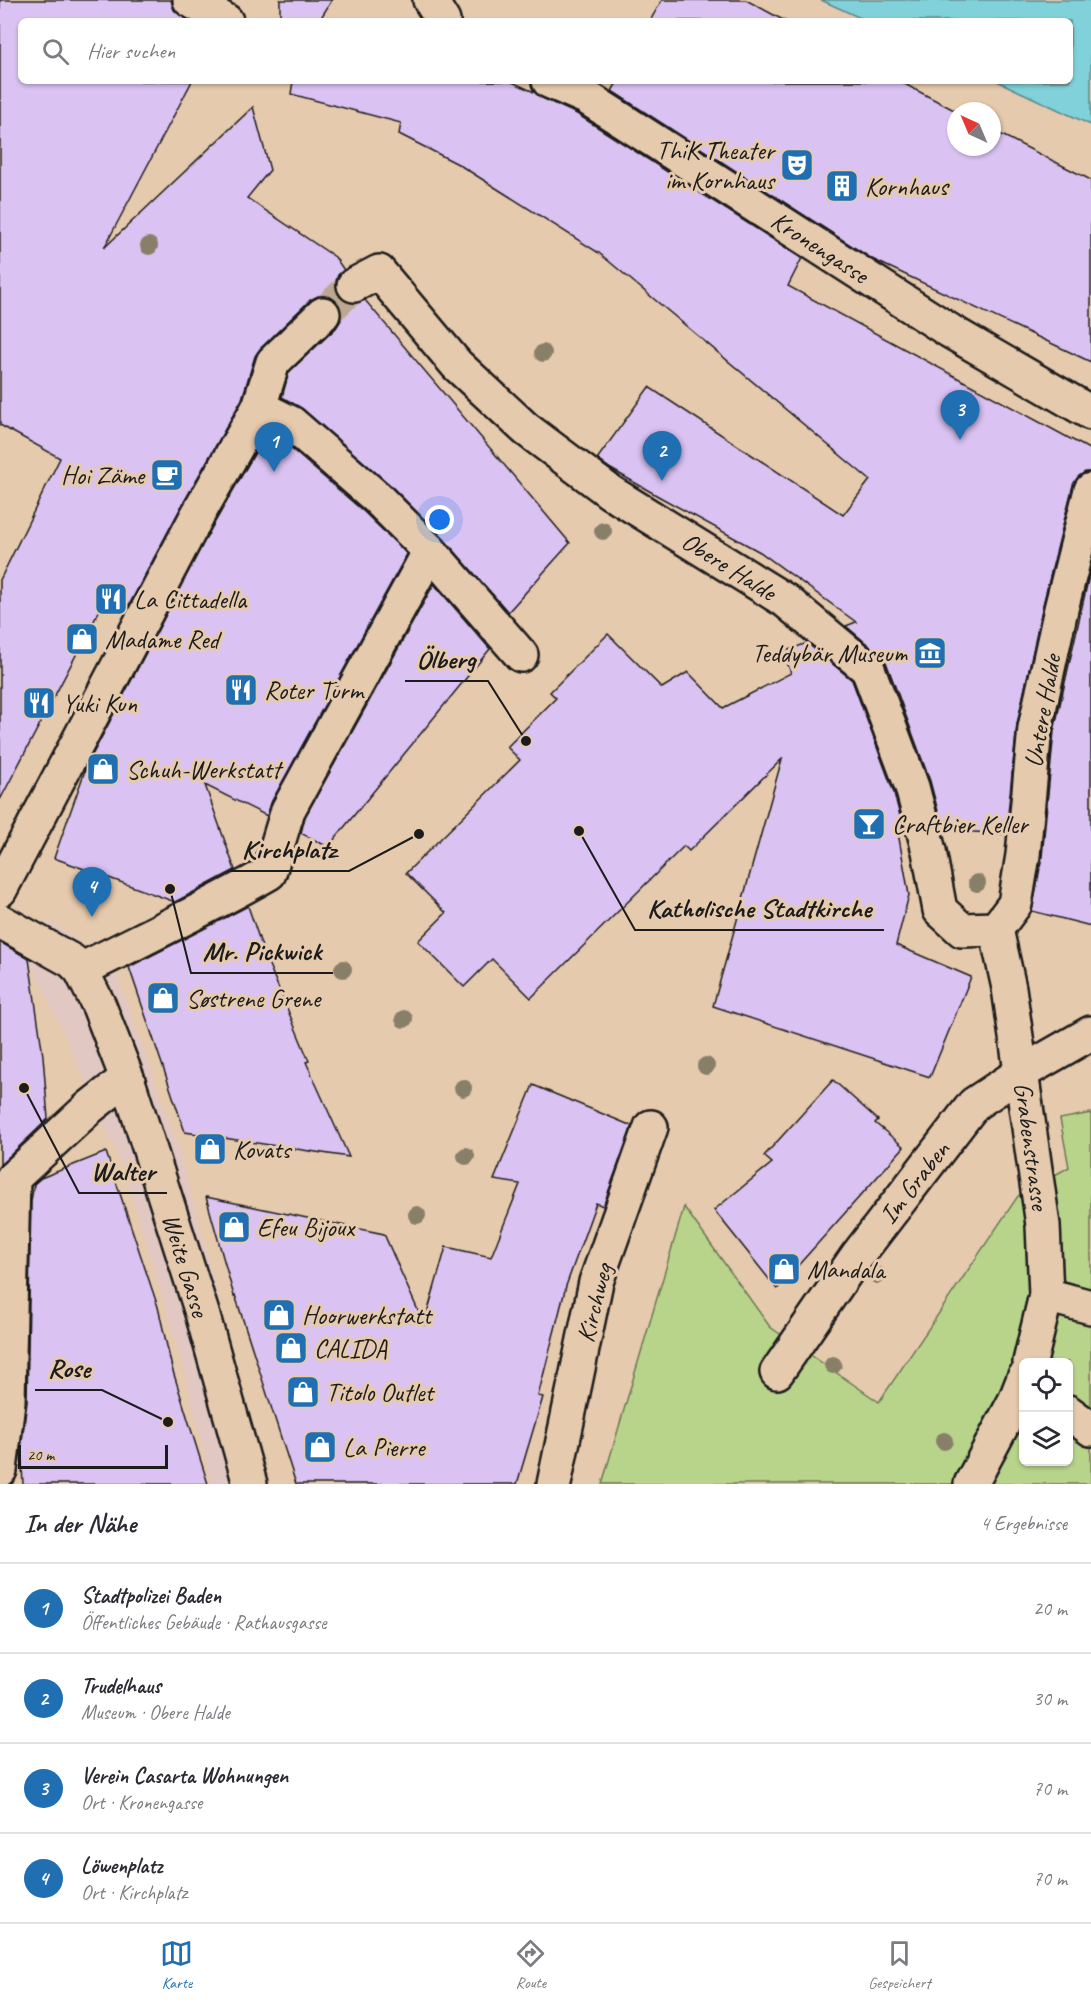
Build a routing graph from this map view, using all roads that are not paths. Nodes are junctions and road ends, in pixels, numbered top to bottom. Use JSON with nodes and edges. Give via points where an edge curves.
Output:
{"nodes":[{"id":1,"x":190,"y":0,"type":"edge"},
{"id":2,"x":430,"y":0,"type":"edge"},
{"id":3,"x":221,"y":18,"type":"edge"},
{"id":4,"x":441,"y":18,"type":"edge"},
{"id":5,"x":556,"y":84,"type":"edge"},
{"id":6,"x":354,"y":285,"type":"tunnel mouth"},
{"id":7,"x":323,"y":314,"type":"tunnel mouth"},
{"id":8,"x":259,"y":407,"type":"junction"},
{"id":9,"x":1091,"y":413,"type":"edge"},
{"id":10,"x":1091,"y":490,"type":"edge"},
{"id":11,"x":430,"y":551,"type":"junction"},
{"id":12,"x":521,"y":655,"type":"dead end"},
{"id":13,"x":0,"y":890,"type":"edge"},
{"id":14,"x":0,"y":921,"type":"edge"},
{"id":15,"x":996,"y":929,"type":"junction"},
{"id":16,"x":81,"y":970,"type":"junction"},
{"id":17,"x":1091,"y":1033,"type":"edge"},
{"id":18,"x":1021,"y":1073,"type":"junction"},
{"id":19,"x":127,"y":1078,"type":"junction"},
{"id":20,"x":651,"y":1127,"type":"dead end"},
{"id":21,"x":6,"y":1187,"type":"edge"},
{"id":22,"x":1046,"y":1295,"type":"junction"},
{"id":23,"x":1091,"y":1307,"type":"edge"},
{"id":24,"x":1030,"y":1358,"type":"edge"},
{"id":25,"x":777,"y":1372,"type":"dead end"},
{"id":26,"x":1019,"y":1390,"type":"edge"},
{"id":27,"x":1073,"y":1416,"type":"edge"},
{"id":28,"x":1091,"y":1429,"type":"edge"},
{"id":29,"x":0,"y":1470,"type":"edge"},
{"id":30,"x":250,"y":1484,"type":"edge"},
{"id":31,"x":554,"y":1484,"type":"edge"},
{"id":32,"x":971,"y":1484,"type":"edge"}],
"edges":[{"from":1,"to":3,"type":"street"},
{"from":2,"to":4,"type":"street"},
{"from":5,"to":9,"type":"street","name":"Kronengasse","via":[[586,98],[950,331]]},
{"from":6,"to":15,"type":"street","name":"Obere Halde","via":[[379,272],[457,365],[526,429],[610,492],[786,601],[868,669],[912,787],[940,910],[963,930]]},
{"from":7,"to":8,"type":"street","via":[[273,362]]},
{"from":8,"to":11,"type":"street","via":[[291,423]]},
{"from":8,"to":13,"type":"street"},
{"from":10,"to":15,"type":"street","name":"Untere Halde","via":[[1035,728],[1015,904]]},
{"from":11,"to":12,"type":"street"},
{"from":11,"to":16,"type":"street","via":[[288,810],[269,873]]},
{"from":14,"to":16,"type":"street","name":"Weite Gasse","via":[[72,961]]},
{"from":15,"to":18,"type":"street","name":"Grabenstrasse"},
{"from":16,"to":19,"type":"street","name":"Weite Gasse"},
{"from":17,"to":18,"type":"street","name":"Im Graben"},
{"from":18,"to":22,"type":"street","name":"Grabenstrasse","via":[[1043,1225]]},
{"from":18,"to":25,"type":"street","name":"Im Graben","via":[[974,1104],[856,1256]]},
{"from":19,"to":21,"type":"street","via":[[90,1107]]},
{"from":19,"to":30,"type":"street","name":"Weite Gasse","via":[[202,1313]]},
{"from":20,"to":31,"type":"street","name":"Kirchweg","via":[[596,1282]]},
{"from":21,"to":29,"type":"street","via":[[8,1401]]},
{"from":22,"to":23,"type":"street"},
{"from":22,"to":24,"type":"street","name":"Grabenstrasse"},
{"from":26,"to":32,"type":"street","name":"Grabenstrasse"},
{"from":27,"to":28,"type":"street"}]}
